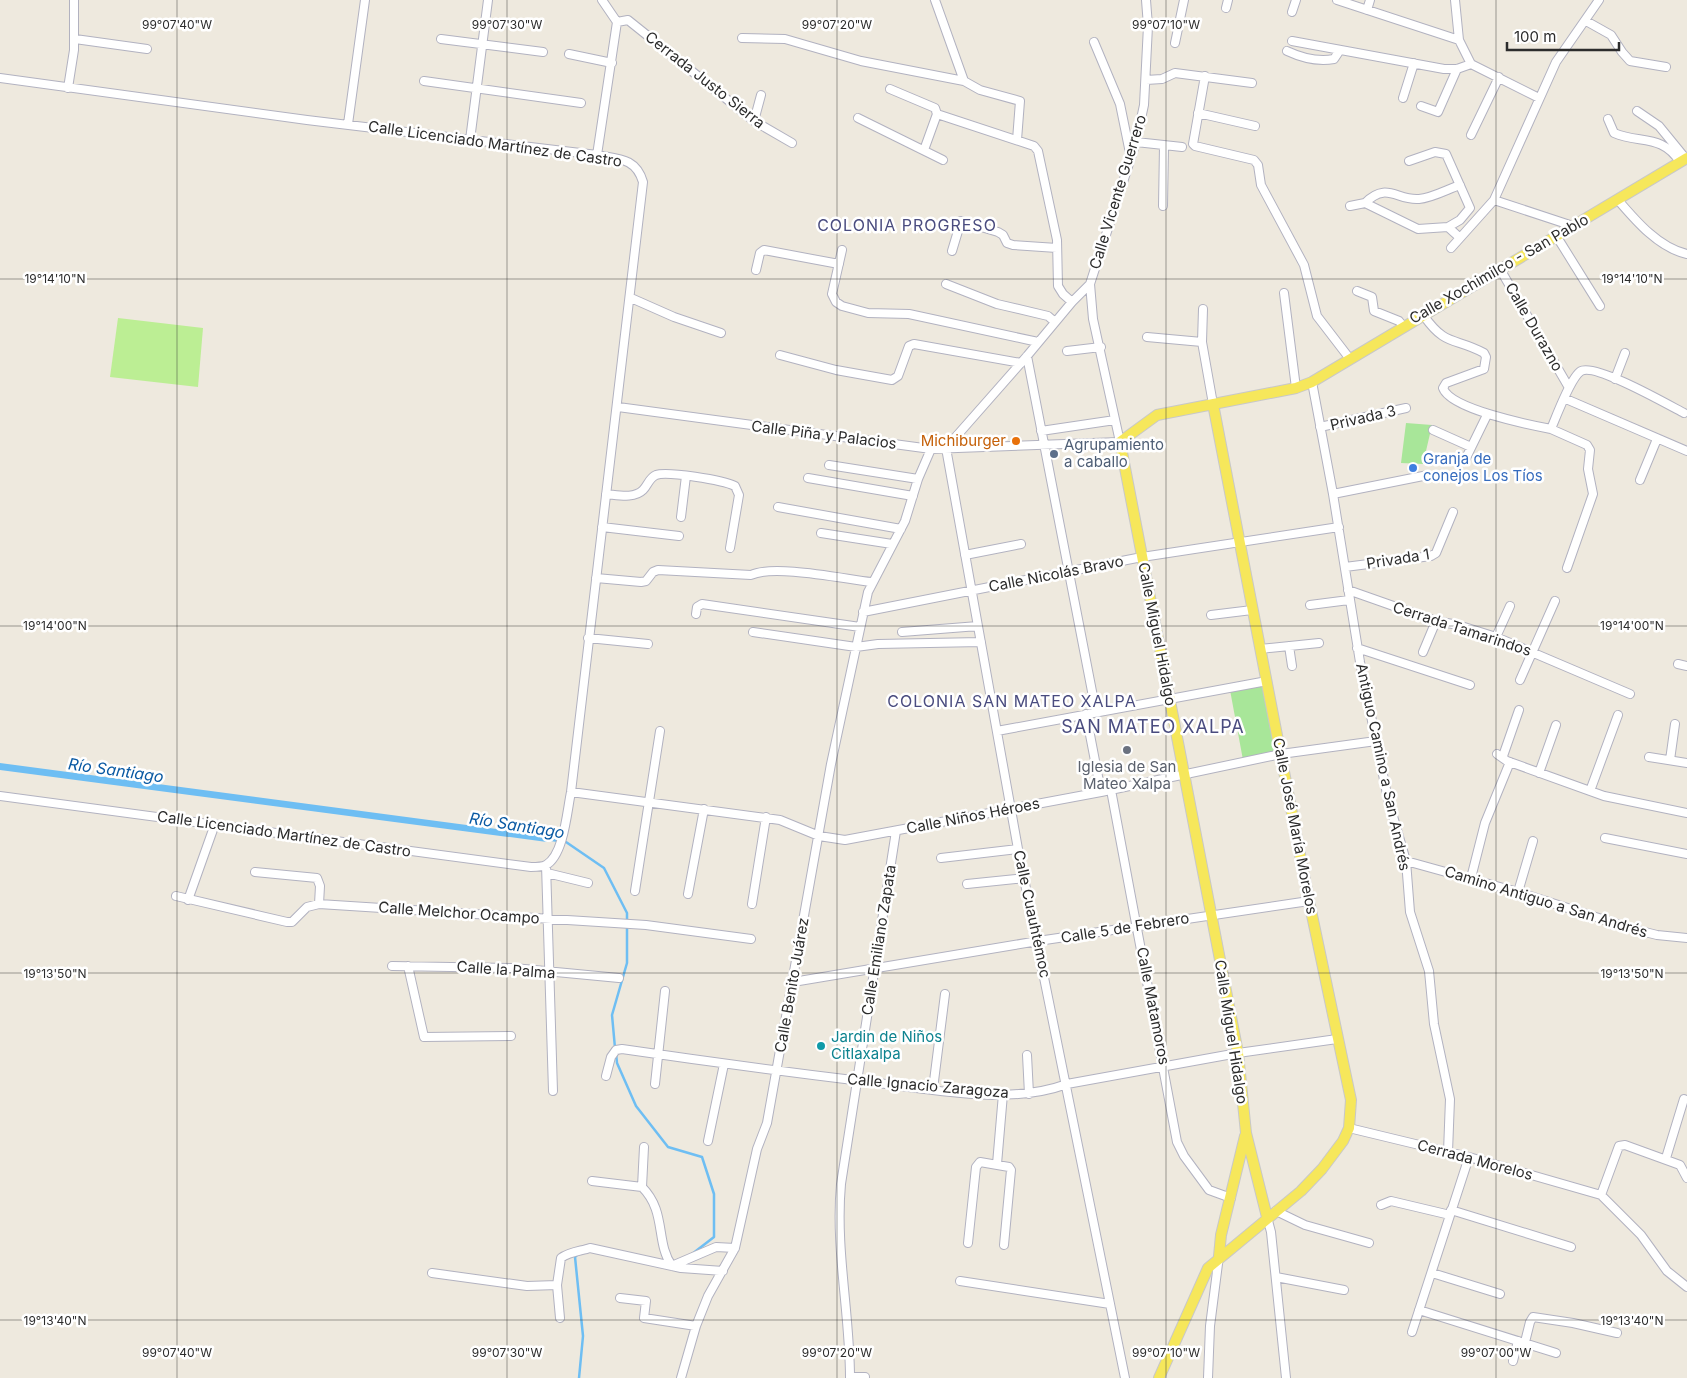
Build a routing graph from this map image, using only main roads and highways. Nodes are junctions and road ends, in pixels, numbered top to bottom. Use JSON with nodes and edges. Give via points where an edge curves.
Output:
{"nodes":[{"id":1,"x":1684,"y":160,"type":"edge"},
{"id":2,"x":1213,"y":404,"type":"junction"},
{"id":3,"x":1120,"y":442,"type":"joint"},
{"id":4,"x":1246,"y":1133,"type":"junction"},
{"id":5,"x":1268,"y":1218,"type":"junction"},
{"id":6,"x":1219,"y":1256,"type":"junction"},
{"id":7,"x":1160,"y":1378,"type":"edge"}],
"edges":[{"from":1,"to":2,"type":"main road","name":"Calle Xochimilco - San Pablo","via":[[1312,382]]},
{"from":2,"to":3,"type":"main road","name":"Calle Xochimilco - San Pablo","via":[[1157,415]]},
{"from":2,"to":5,"type":"main road","name":"Calle José María Morelos","via":[[1308,901],[1351,1100],[1349,1128],[1340,1146],[1322,1170]]},
{"from":3,"to":4,"type":"main road","name":"Calle Miguel Hidalgo","via":[[1238,1053]]},
{"from":4,"to":5,"type":"main road","name":"Calle Miguel Hidalgo"},
{"from":4,"to":6,"type":"main road","name":"Calle Miguel Hidalgo"},
{"from":5,"to":6,"type":"main road","name":"Calle José María Morelos"},
{"from":6,"to":7,"type":"main road","name":"Calle José María Morelos","via":[[1202,1279]]}]}
